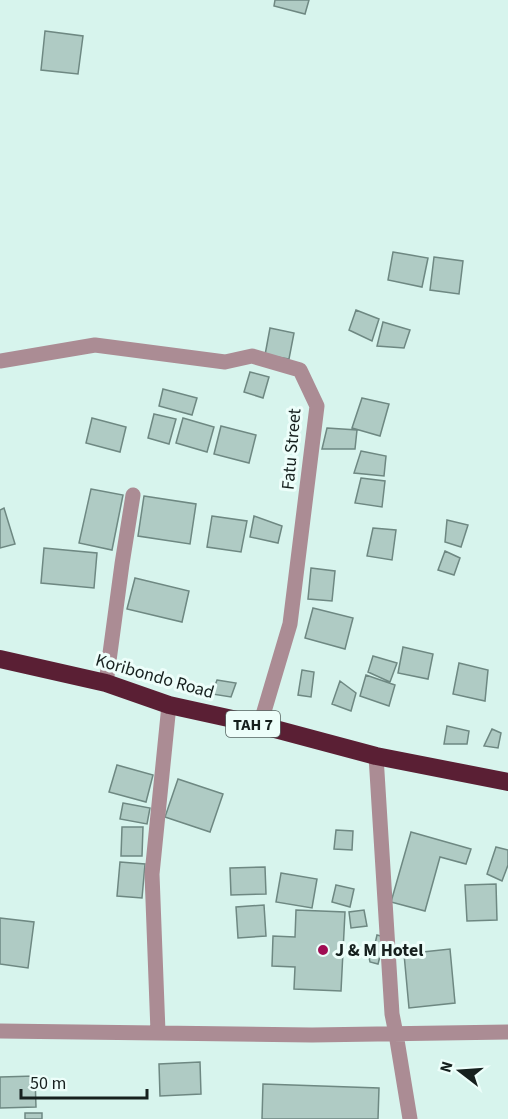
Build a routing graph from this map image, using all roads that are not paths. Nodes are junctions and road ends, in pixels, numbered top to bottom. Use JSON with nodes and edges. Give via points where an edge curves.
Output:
{"nodes":[{"id":1,"x":0,"y":361,"type":"edge"},
{"id":2,"x":133,"y":495,"type":"dead end"},
{"id":3,"x":0,"y":659,"type":"edge"},
{"id":4,"x":106,"y":683,"type":"junction"},
{"id":5,"x":169,"y":705,"type":"junction"},
{"id":6,"x":260,"y":725,"type":"junction"},
{"id":7,"x":376,"y":756,"type":"junction"},
{"id":8,"x":508,"y":782,"type":"edge"},
{"id":9,"x":0,"y":1031,"type":"edge"},
{"id":10,"x":158,"y":1032,"type":"junction"},
{"id":11,"x":508,"y":1032,"type":"edge"},
{"id":12,"x":403,"y":1034,"type":"junction"},
{"id":13,"x":410,"y":1119,"type":"edge"}],
"edges":[{"from":1,"to":6,"type":"street","name":"Fatu Street","via":[[95,345],[225,362],[252,356],[300,370],[317,406],[290,624]]},
{"from":2,"to":4,"type":"street"},
{"from":3,"to":4,"type":"highway","name":"Koribondo Road","number":"TAH 7"},
{"from":4,"to":5,"type":"highway","name":"Koribondo Road","number":"TAH 7"},
{"from":5,"to":6,"type":"highway","name":"Koribondo Road","number":"TAH 7"},
{"from":5,"to":10,"type":"street","via":[[152,874]]},
{"from":6,"to":7,"type":"highway","name":"Koribondo Road","number":"TAH 7"},
{"from":7,"to":8,"type":"highway","name":"Koribondo Road","number":"TAH 7"},
{"from":7,"to":12,"type":"street","via":[[392,1014]]},
{"from":9,"to":10,"type":"street"},
{"from":10,"to":12,"type":"street"},
{"from":11,"to":12,"type":"street"},
{"from":12,"to":13,"type":"street"}]}
